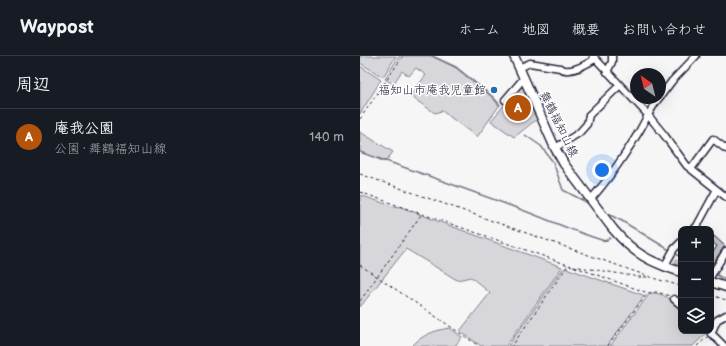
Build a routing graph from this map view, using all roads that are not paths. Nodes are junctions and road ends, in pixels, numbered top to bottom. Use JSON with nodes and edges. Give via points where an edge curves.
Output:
{"nodes":[{"id":1,"x":514,"y":56,"type":"edge"},
{"id":2,"x":612,"y":56,"type":"edge"},
{"id":3,"x":696,"y":56,"type":"edge"},
{"id":4,"x":594,"y":57,"type":"edge"},
{"id":5,"x":519,"y":68,"type":"junction"},
{"id":6,"x":607,"y":72,"type":"junction"},
{"id":7,"x":524,"y":78,"type":"junction"},
{"id":8,"x":619,"y":86,"type":"junction"},
{"id":9,"x":666,"y":88,"type":"edge"},
{"id":10,"x":505,"y":100,"type":"dead end"},
{"id":11,"x":655,"y":104,"type":"edge"},
{"id":12,"x":648,"y":115,"type":"junction"},
{"id":13,"x":555,"y":148,"type":"junction"},
{"id":14,"x":726,"y":149,"type":"edge"},
{"id":15,"x":691,"y":169,"type":"junction"},
{"id":16,"x":716,"y":191,"type":"junction"},
{"id":17,"x":726,"y":198,"type":"edge"},
{"id":18,"x":591,"y":199,"type":"junction"},
{"id":19,"x":697,"y":226,"type":"edge"},
{"id":20,"x":678,"y":245,"type":"edge"},
{"id":21,"x":726,"y":251,"type":"edge"},
{"id":22,"x":664,"y":267,"type":"junction"},
{"id":23,"x":678,"y":271,"type":"edge"},
{"id":24,"x":714,"y":271,"type":"edge"},
{"id":25,"x":714,"y":283,"type":"edge"},
{"id":26,"x":726,"y":287,"type":"edge"},
{"id":27,"x":674,"y":299,"type":"road end"},
{"id":28,"x":678,"y":302,"type":"edge"},
{"id":29,"x":726,"y":315,"type":"edge"},
{"id":30,"x":714,"y":325,"type":"edge"},
{"id":31,"x":712,"y":334,"type":"edge"},
{"id":32,"x":724,"y":346,"type":"edge"}],
"edges":[{"from":1,"to":5,"type":"main road","name":"舞鶴福知山線"},
{"from":2,"to":6,"type":"street"},
{"from":3,"to":9,"type":"street"},
{"from":4,"to":5,"type":"street","via":[[579,68],[568,70],[530,63]]},
{"from":4,"to":6,"type":"street"},
{"from":5,"to":7,"type":"main road","name":"舞鶴福知山線"},
{"from":6,"to":8,"type":"street"},
{"from":7,"to":10,"type":"street"},
{"from":7,"to":13,"type":"main road","name":"舞鶴福知山線"},
{"from":8,"to":12,"type":"street"},
{"from":8,"to":13,"type":"street","via":[[589,115],[587,124],[579,133]]},
{"from":11,"to":12,"type":"street"},
{"from":12,"to":15,"type":"street"},
{"from":12,"to":18,"type":"street","via":[[620,162]]},
{"from":13,"to":18,"type":"main road","name":"舞鶴福知山線"},
{"from":14,"to":15,"type":"street","via":[[713,139]]},
{"from":15,"to":16,"type":"street"},
{"from":16,"to":17,"type":"street"},
{"from":16,"to":19,"type":"street"},
{"from":18,"to":22,"type":"main road","name":"舞鶴福知山線","via":[[621,240],[644,258]]},
{"from":20,"to":22,"type":"street"},
{"from":21,"to":24,"type":"street"},
{"from":22,"to":23,"type":"main road","name":"舞鶴福知山線"},
{"from":25,"to":26,"type":"main road"},
{"from":27,"to":28,"type":"street"},
{"from":29,"to":30,"type":"street"},
{"from":31,"to":32,"type":"street"}]}
